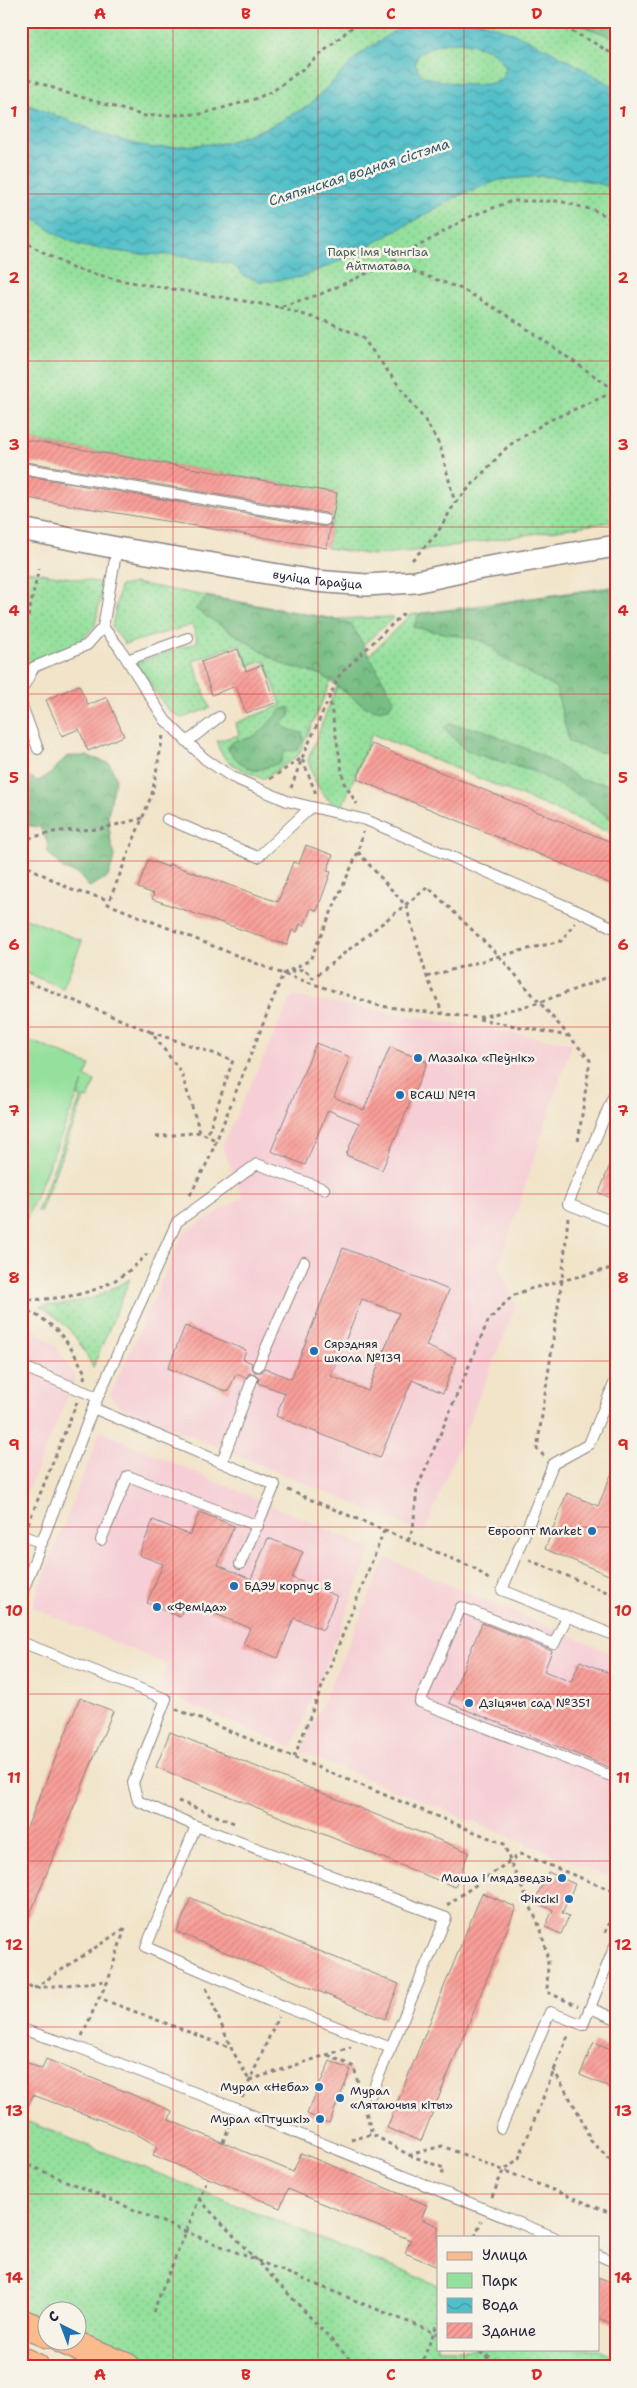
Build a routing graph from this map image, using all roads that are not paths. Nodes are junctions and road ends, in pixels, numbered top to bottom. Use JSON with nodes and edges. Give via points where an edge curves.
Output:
{"nodes":[{"id":1,"x":21,"y":468,"type":"edge"},
{"id":2,"x":324,"y":520,"type":"dead end"},
{"id":3,"x":21,"y":529,"type":"edge"},
{"id":4,"x":616,"y":546,"type":"edge"},
{"id":5,"x":117,"y":548,"type":"junction"},
{"id":6,"x":104,"y":628,"type":"junction"},
{"id":7,"x":188,"y":638,"type":"dead end"},
{"id":8,"x":127,"y":660,"type":"junction"},
{"id":9,"x":21,"y":691,"type":"edge"},
{"id":10,"x":21,"y":703,"type":"edge"},
{"id":11,"x":219,"y":717,"type":"dead end"},
{"id":12,"x":187,"y":742,"type":"junction"},
{"id":13,"x":38,"y":749,"type":"dead end"},
{"id":14,"x":310,"y":808,"type":"junction"},
{"id":15,"x":167,"y":819,"type":"dead end"},
{"id":16,"x":616,"y":929,"type":"edge"},
{"id":17,"x":616,"y":1090,"type":"edge"},
{"id":18,"x":324,"y":1189,"type":"dead end"},
{"id":19,"x":616,"y":1223,"type":"edge"},
{"id":20,"x":304,"y":1262,"type":"dead end"},
{"id":21,"x":21,"y":1366,"type":"edge"},
{"id":22,"x":258,"y":1366,"type":"dead end"},
{"id":23,"x":252,"y":1380,"type":"dead end"},
{"id":24,"x":616,"y":1380,"type":"edge"},
{"id":25,"x":97,"y":1397,"type":"junction"},
{"id":26,"x":93,"y":1408,"type":"junction"},
{"id":27,"x":222,"y":1462,"type":"junction"},
{"id":28,"x":258,"y":1526,"type":"junction"},
{"id":29,"x":22,"y":1535,"type":"edge"},
{"id":30,"x":101,"y":1540,"type":"dead end"},
{"id":31,"x":42,"y":1543,"type":"junction"},
{"id":32,"x":240,"y":1564,"type":"dead end"},
{"id":33,"x":21,"y":1596,"type":"edge"},
{"id":34,"x":568,"y":1616,"type":"junction"},
{"id":35,"x":616,"y":1636,"type":"edge"},
{"id":36,"x":21,"y":1642,"type":"edge"},
{"id":37,"x":616,"y":1778,"type":"edge"},
{"id":38,"x":196,"y":1826,"type":"junction"},
{"id":39,"x":616,"y":1943,"type":"edge"},
{"id":40,"x":585,"y":2008,"type":"junction"},
{"id":41,"x":616,"y":2019,"type":"edge"},
{"id":42,"x":21,"y":2029,"type":"edge"},
{"id":43,"x":391,"y":2048,"type":"junction"},
{"id":44,"x":371,"y":2094,"type":"dead end"},
{"id":45,"x":501,"y":2128,"type":"dead end"},
{"id":46,"x":552,"y":2236,"type":"edge"},
{"id":47,"x":600,"y":2256,"type":"edge"},
{"id":48,"x":616,"y":2262,"type":"edge"},
{"id":49,"x":21,"y":2323,"type":"edge"},
{"id":50,"x":38,"y":2330,"type":"edge"},
{"id":51,"x":86,"y":2350,"type":"edge"},
{"id":52,"x":21,"y":2361,"type":"edge"},
{"id":53,"x":35,"y":2367,"type":"edge"},
{"id":54,"x":126,"y":2367,"type":"edge"}],
"edges":[{"from":1,"to":2,"type":"lane"},
{"from":3,"to":5,"type":"street","name":"вуліца Гараўца"},
{"from":4,"to":5,"type":"street","name":"вуліца Гараўца","via":[[415,582],[366,585],[314,581]]},
{"from":5,"to":6,"type":"lane"},
{"from":6,"to":8,"type":"lane"},
{"from":6,"to":9,"type":"lane","via":[[87,645],[34,668]]},
{"from":7,"to":8,"type":"lane"},
{"from":8,"to":12,"type":"lane","via":[[166,720]]},
{"from":10,"to":13,"type":"lane"},
{"from":11,"to":12,"type":"lane"},
{"from":12,"to":14,"type":"lane","via":[[205,759],[256,789]]},
{"from":14,"to":15,"type":"lane","via":[[258,857]]},
{"from":14,"to":16,"type":"lane","via":[[366,820]]},
{"from":17,"to":19,"type":"lane","via":[[568,1204]]},
{"from":18,"to":25,"type":"lane","via":[[257,1164],[176,1222]]},
{"from":20,"to":22,"type":"lane"},
{"from":21,"to":25,"type":"lane"},
{"from":23,"to":27,"type":"lane"},
{"from":24,"to":34,"type":"lane","via":[[589,1444],[553,1464],[502,1590]]},
{"from":25,"to":26,"type":"lane"},
{"from":26,"to":27,"type":"lane"},
{"from":26,"to":31,"type":"lane"},
{"from":27,"to":28,"type":"lane","via":[[276,1485]]},
{"from":28,"to":30,"type":"lane","via":[[128,1476]]},
{"from":28,"to":32,"type":"lane"},
{"from":29,"to":31,"type":"lane"},
{"from":31,"to":33,"type":"lane"},
{"from":34,"to":35,"type":"lane"},
{"from":34,"to":37,"type":"lane","via":[[554,1644],[461,1607],[420,1702]]},
{"from":36,"to":38,"type":"lane","via":[[166,1699],[133,1783],[138,1801]]},
{"from":38,"to":43,"type":"lane","via":[[146,1947]]},
{"from":38,"to":43,"type":"lane","via":[[446,1918]]},
{"from":39,"to":40,"type":"lane"},
{"from":40,"to":41,"type":"lane"},
{"from":40,"to":45,"type":"lane","via":[[583,2025],[550,2012]]},
{"from":42,"to":46,"type":"lane","via":[[77,2047],[237,2109]]},
{"from":43,"to":44,"type":"lane"},
{"from":47,"to":48,"type":"lane"},
{"from":49,"to":50,"type":"main road"},
{"from":51,"to":54,"type":"main road"},
{"from":52,"to":53,"type":"main road"}]}
